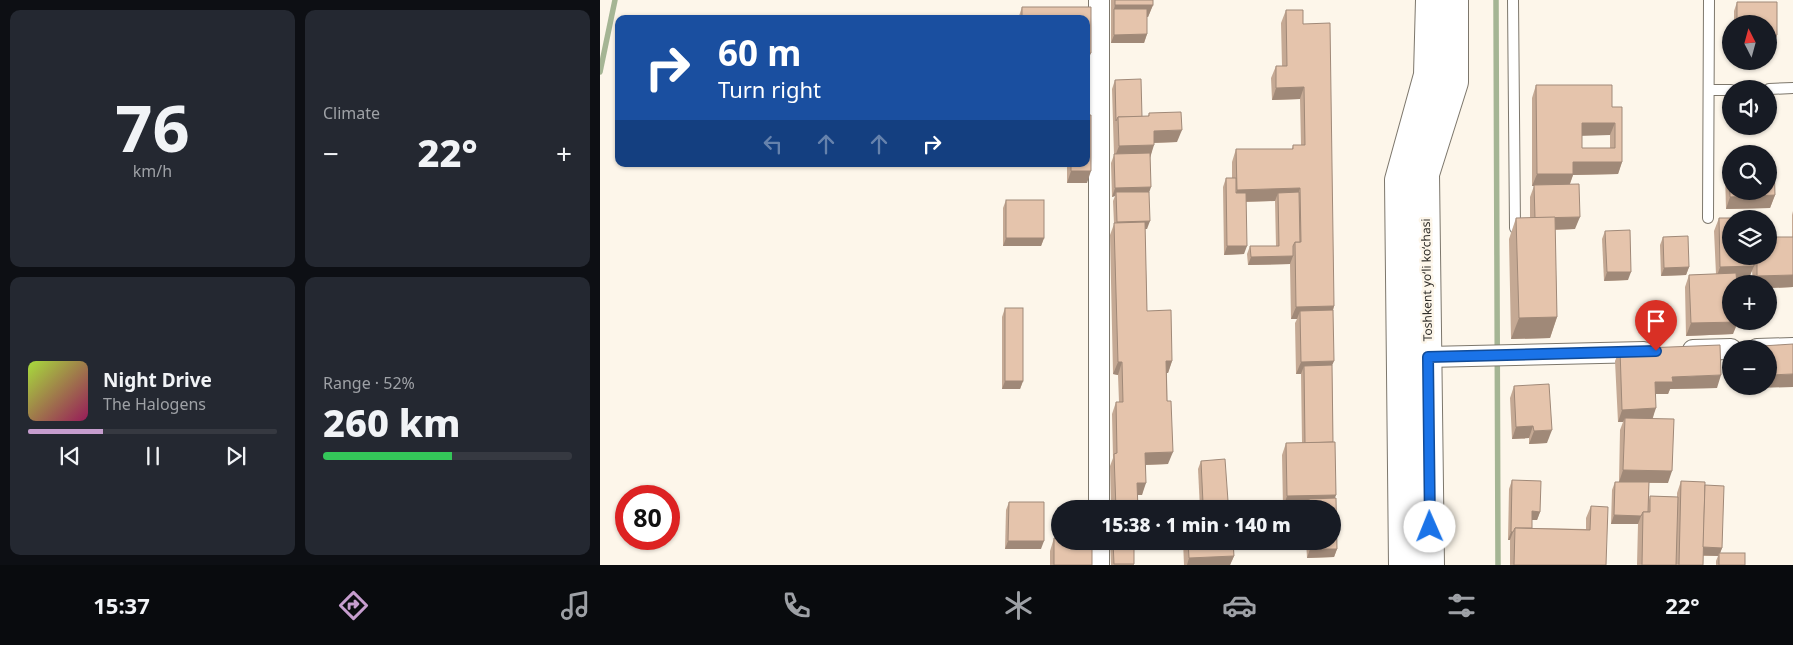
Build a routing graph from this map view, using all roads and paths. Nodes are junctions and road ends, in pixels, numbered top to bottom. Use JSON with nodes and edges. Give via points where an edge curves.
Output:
{"nodes":[{"id":1,"x":1099,"y":0,"type":"edge"},
{"id":2,"x":1430,"y":0,"type":"edge"},
{"id":3,"x":1454,"y":0,"type":"edge"},
{"id":4,"x":1513,"y":0,"type":"edge"},
{"id":5,"x":1710,"y":0,"type":"edge"},
{"id":6,"x":1793,"y":88,"type":"edge"},
{"id":7,"x":1777,"y":89,"type":"edge"},
{"id":8,"x":1709,"y":90,"type":"junction"},
{"id":9,"x":1722,"y":90,"type":"edge"},
{"id":10,"x":1708,"y":218,"type":"dead end"},
{"id":11,"x":1515,"y":228,"type":"edge"},
{"id":12,"x":1777,"y":348,"type":"edge"},
{"id":13,"x":1793,"y":348,"type":"edge"},
{"id":14,"x":1722,"y":349,"type":"edge"},
{"id":15,"x":1428,"y":357,"type":"junction"},
{"id":16,"x":1099,"y":500,"type":"edge"},
{"id":17,"x":1099,"y":550,"type":"edge"},
{"id":18,"x":1099,"y":565,"type":"edge"},
{"id":19,"x":1404,"y":565,"type":"edge"},
{"id":20,"x":1430,"y":565,"type":"edge"}],
"edges":[{"from":1,"to":16,"type":"street"},
{"from":2,"to":19,"type":"highway","via":[[1428,75],[1399,180]]},
{"from":3,"to":15,"type":"highway","name":"Toshkent yo‘li ko‘chasi","via":[[1454,82],[1425,174]]},
{"from":4,"to":11,"type":"lane"},
{"from":5,"to":8,"type":"lane"},
{"from":6,"to":7,"type":"lane"},
{"from":8,"to":9,"type":"lane"},
{"from":8,"to":10,"type":"lane"},
{"from":12,"to":13,"type":"street"},
{"from":14,"to":15,"type":"street"},
{"from":15,"to":20,"type":"highway","name":"Toshkent yo‘li ko‘chasi"},
{"from":17,"to":18,"type":"street"}]}
